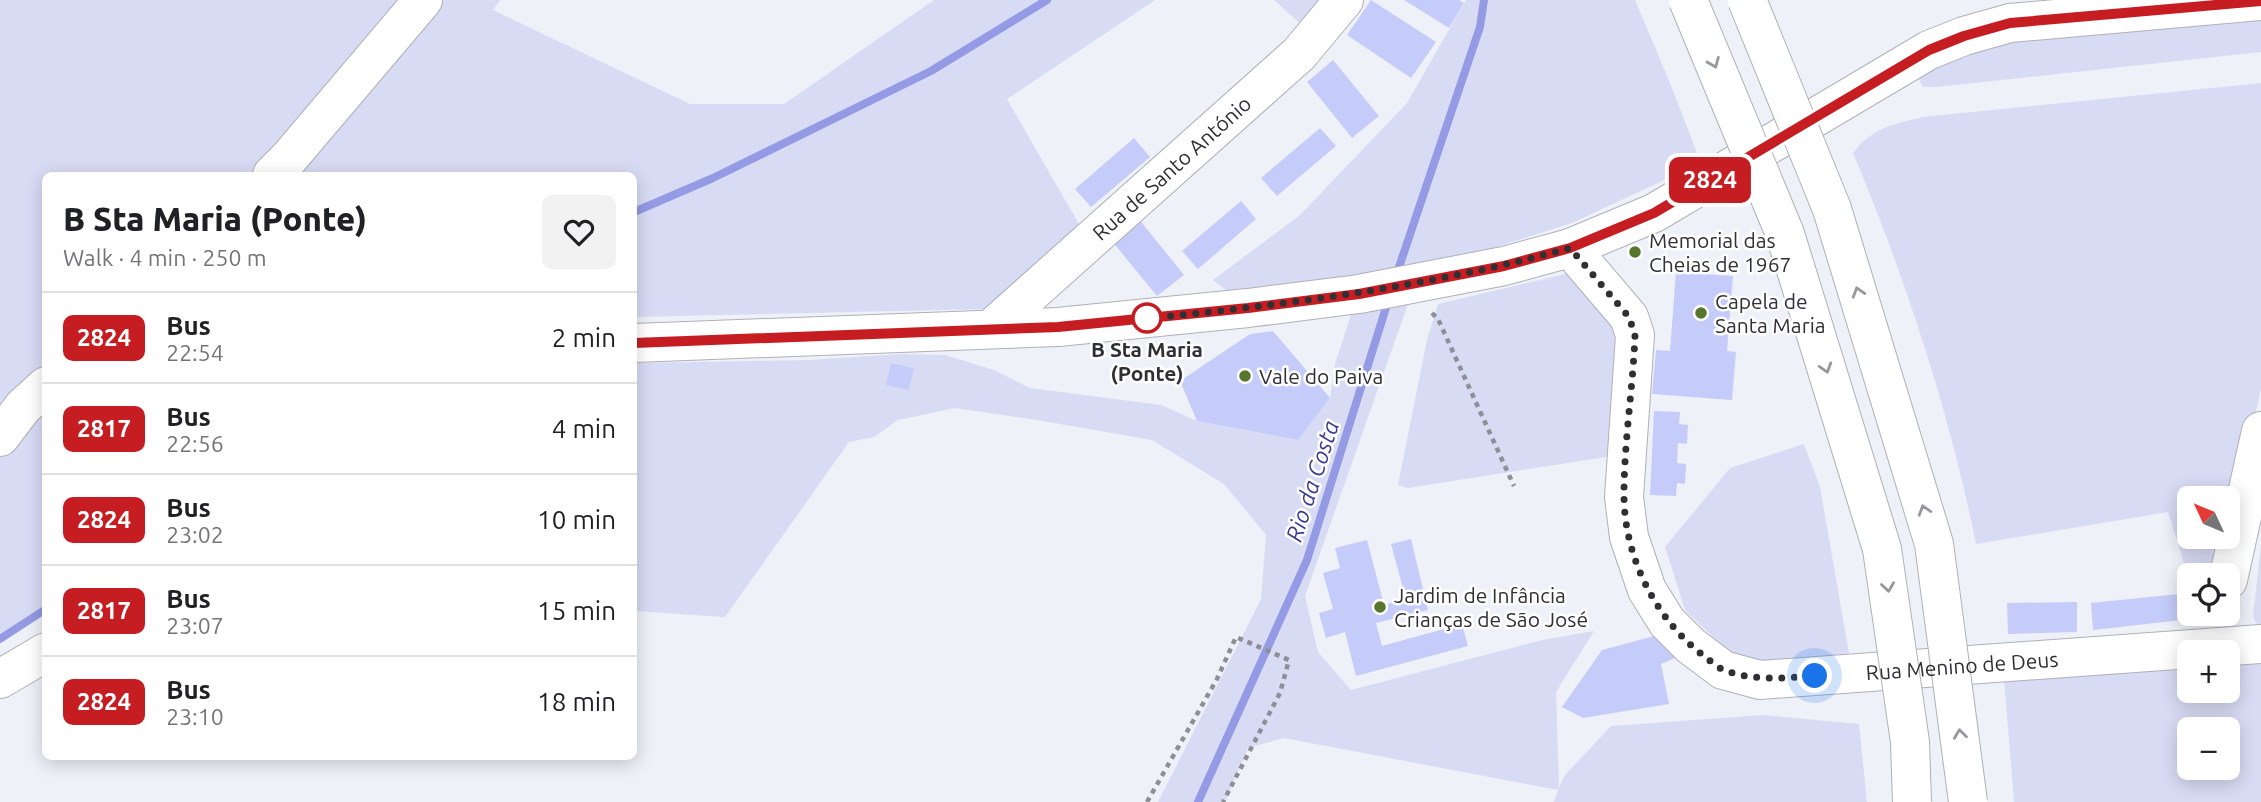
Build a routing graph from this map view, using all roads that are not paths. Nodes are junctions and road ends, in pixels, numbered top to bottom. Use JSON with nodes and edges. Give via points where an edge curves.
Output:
{"nodes":[{"id":1,"x":423,"y":0,"type":"edge"},
{"id":2,"x":1344,"y":0,"type":"edge"},
{"id":3,"x":1688,"y":0,"type":"edge"},
{"id":4,"x":1747,"y":0,"type":"edge"},
{"id":5,"x":2261,"y":1,"type":"edge"},
{"id":6,"x":2180,"y":4,"type":"edge"},
{"id":7,"x":275,"y":172,"type":"edge"},
{"id":8,"x":1570,"y":248,"type":"junction"},
{"id":9,"x":990,"y":329,"type":"junction"},
{"id":10,"x":637,"y":343,"type":"edge"},
{"id":11,"x":42,"y":390,"type":"edge"},
{"id":12,"x":2261,"y":432,"type":"edge"},
{"id":13,"x":0,"y":436,"type":"edge"},
{"id":14,"x":2232,"y":563,"type":"edge"},
{"id":15,"x":2216,"y":631,"type":"edge"},
{"id":16,"x":2261,"y":644,"type":"edge"},
{"id":17,"x":42,"y":654,"type":"edge"},
{"id":18,"x":0,"y":679,"type":"edge"},
{"id":19,"x":1912,"y":802,"type":"edge"},
{"id":20,"x":1968,"y":802,"type":"edge"}],
"edges":[{"from":1,"to":7,"type":"main road"},
{"from":2,"to":9,"type":"main road","name":"Rua de Santo António","via":[[1298,54]]},
{"from":3,"to":19,"type":"main road","one_way":true,"bridge":true,"via":[[1785,234],[1882,550],[1910,742]]},
{"from":20,"to":4,"type":"main road","one_way":true,"bridge":true,"via":[[1934,544],[1832,209]]},
{"from":5,"to":6,"type":"main road"},
{"from":6,"to":8,"type":"main road","via":[[2010,23],[1964,36],[1929,50],[1654,213]]},
{"from":8,"to":9,"type":"main road","via":[[1504,266],[1359,294],[1085,324]]},
{"from":8,"to":15,"type":"main road","name":"Rua Menino de Deus","via":[[1629,317],[1635,335],[1624,497],[1629,537],[1647,590],[1667,622],[1723,670],[1760,680]]},
{"from":9,"to":10,"type":"main road"},
{"from":11,"to":13,"type":"main road"},
{"from":12,"to":14,"type":"main road"},
{"from":15,"to":16,"type":"main road","name":"Rua Menino de Deus"},
{"from":17,"to":18,"type":"main road"}]}
